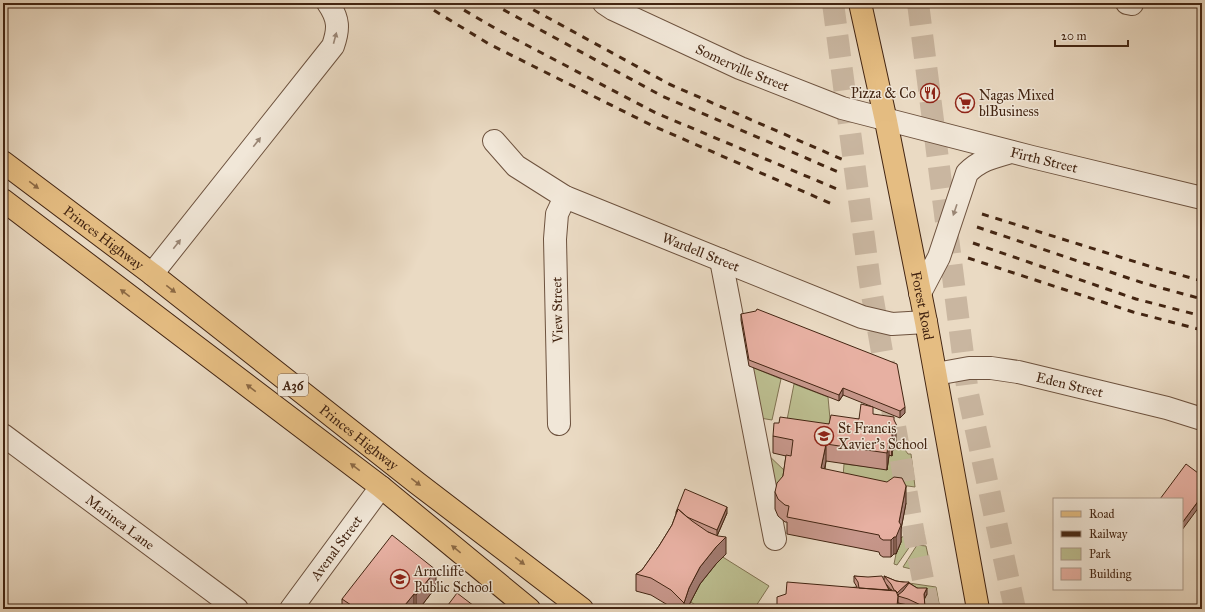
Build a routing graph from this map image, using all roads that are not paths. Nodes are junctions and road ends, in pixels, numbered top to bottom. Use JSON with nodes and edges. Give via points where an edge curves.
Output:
{"nodes":[{"id":1,"x":328,"y":3,"type":"edge"},
{"id":2,"x":604,"y":3,"type":"edge"},
{"id":3,"x":860,"y":3,"type":"edge"},
{"id":4,"x":886,"y":121,"type":"junction"},
{"id":5,"x":494,"y":141,"type":"dead end"},
{"id":6,"x":1010,"y":152,"type":"junction"},
{"id":7,"x":3,"y":162,"type":"edge"},
{"id":8,"x":565,"y":197,"type":"junction"},
{"id":9,"x":1202,"y":198,"type":"edge"},
{"id":10,"x":3,"y":200,"type":"edge"},
{"id":11,"x":721,"y":260,"type":"junction"},
{"id":12,"x":152,"y":274,"type":"junction"},
{"id":13,"x":920,"y":293,"type":"junction"},
{"id":14,"x":926,"y":322,"type":"junction"},
{"id":15,"x":936,"y":374,"type":"junction"},
{"id":16,"x":1202,"y":419,"type":"edge"},
{"id":17,"x":559,"y":424,"type":"dead end"},
{"id":18,"x":3,"y":435,"type":"edge"},
{"id":19,"x":381,"y":487,"type":"junction"},
{"id":20,"x":775,"y":539,"type":"dead end"},
{"id":21,"x":237,"y":609,"type":"edge"},
{"id":22,"x":291,"y":609,"type":"edge"},
{"id":23,"x":529,"y":609,"type":"edge"},
{"id":24,"x":582,"y":609,"type":"edge"},
{"id":25,"x":978,"y":609,"type":"edge"}],
"edges":[{"from":12,"to":1,"type":"street","one_way":true,"via":[[333,46],[337,35],[337,23],[335,12]]},
{"from":2,"to":4,"type":"street","name":"Somerville Street","via":[[740,68],[842,108]]},
{"from":3,"to":4,"type":"main road","name":"Forest Road"},
{"from":4,"to":6,"type":"street","name":"Firth Street"},
{"from":4,"to":13,"type":"main road","name":"Forest Road"},
{"from":5,"to":8,"type":"street","name":"Wardell Street","via":[[516,166]]},
{"from":6,"to":9,"type":"street","name":"Firth Street"},
{"from":6,"to":13,"type":"street","one_way":true,"via":[[975,165],[967,174],[938,257]]},
{"from":7,"to":12,"type":"main road","name":"Princes Highway","number":"A36","one_way":true},
{"from":8,"to":11,"type":"street","name":"Wardell Street"},
{"from":8,"to":17,"type":"street","name":"View Street","via":[[558,214],[555,239]]},
{"from":19,"to":10,"type":"main road","name":"Princes Highway","number":"A36","one_way":true},
{"from":11,"to":14,"type":"street","name":"Wardell Street","via":[[862,317],[892,324]]},
{"from":11,"to":20,"type":"street"},
{"from":12,"to":24,"type":"main road","name":"Princes Highway","number":"A36","one_way":true},
{"from":13,"to":14,"type":"main road","name":"Forest Road"},
{"from":14,"to":15,"type":"main road","name":"Forest Road"},
{"from":15,"to":16,"type":"street","name":"Eden Street","via":[[976,368],[1018,372]]},
{"from":15,"to":25,"type":"main road","name":"Forest Road"},
{"from":18,"to":21,"type":"street","name":"Marinea Lane"},
{"from":19,"to":22,"type":"street","name":"Avenal Street"},
{"from":23,"to":19,"type":"main road","name":"Princes Highway","number":"A36","one_way":true}]}
